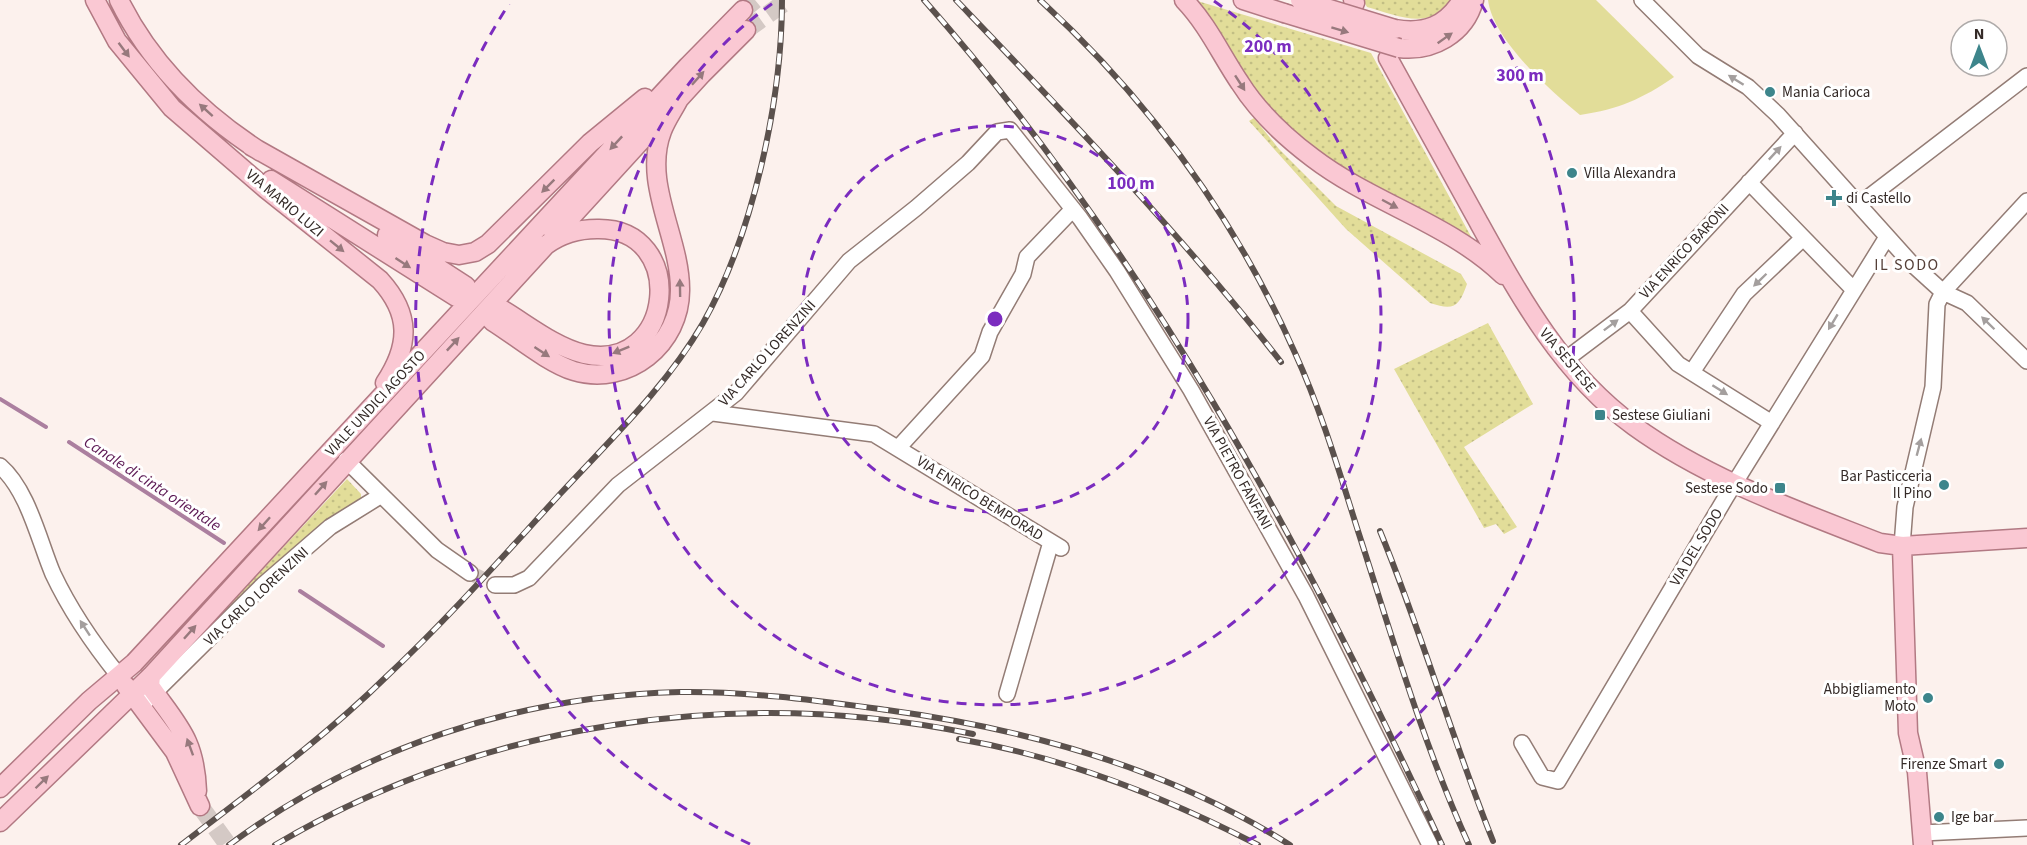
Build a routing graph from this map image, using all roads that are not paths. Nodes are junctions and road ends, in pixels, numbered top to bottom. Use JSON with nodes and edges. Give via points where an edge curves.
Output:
{"nodes":[{"id":1,"x":95,"y":0,"type":"edge"},
{"id":2,"x":119,"y":0,"type":"edge"},
{"id":3,"x":1184,"y":0,"type":"edge"},
{"id":4,"x":1244,"y":0,"type":"edge"},
{"id":5,"x":1300,"y":0,"type":"edge"},
{"id":6,"x":1462,"y":0,"type":"edge"},
{"id":7,"x":1474,"y":0,"type":"edge"},
{"id":8,"x":1642,"y":0,"type":"edge"},
{"id":9,"x":743,"y":10,"type":"tunnel mouth"},
{"id":10,"x":746,"y":30,"type":"tunnel mouth"},
{"id":11,"x":1393,"y":53,"type":"junction"},
{"id":12,"x":688,"y":66,"type":"junction"},
{"id":13,"x":2027,"y":76,"type":"edge"},
{"id":14,"x":680,"y":99,"type":"junction"},
{"id":15,"x":1005,"y":129,"type":"joint"},
{"id":16,"x":1795,"y":133,"type":"junction"},
{"id":17,"x":251,"y":146,"type":"junction"},
{"id":18,"x":228,"y":155,"type":"junction"},
{"id":19,"x":1749,"y":182,"type":"junction"},
{"id":20,"x":2027,"y":201,"type":"edge"},
{"id":21,"x":1860,"y":204,"type":"junction"},
{"id":22,"x":1073,"y":209,"type":"junction"},
{"id":23,"x":1887,"y":237,"type":"junction"},
{"id":24,"x":1802,"y":239,"type":"junction"},
{"id":25,"x":546,"y":245,"type":"junction"},
{"id":26,"x":1513,"y":284,"type":"junction"},
{"id":27,"x":1853,"y":289,"type":"junction"},
{"id":28,"x":1943,"y":292,"type":"junction"},
{"id":29,"x":1630,"y":311,"type":"junction"},
{"id":30,"x":1565,"y":360,"type":"junction"},
{"id":31,"x":2027,"y":361,"type":"edge"},
{"id":32,"x":1692,"y":372,"type":"junction"},
{"id":33,"x":712,"y":413,"type":"junction"},
{"id":34,"x":360,"y":419,"type":"junction"},
{"id":35,"x":1772,"y":423,"type":"junction"},
{"id":36,"x":899,"y":447,"type":"junction"},
{"id":37,"x":346,"y":460,"type":"junction"},
{"id":38,"x":0,"y":466,"type":"edge"},
{"id":39,"x":1734,"y":483,"type":"junction"},
{"id":40,"x":380,"y":496,"type":"junction"},
{"id":41,"x":2027,"y":538,"type":"edge"},
{"id":42,"x":1902,"y":546,"type":"junction"},
{"id":43,"x":470,"y":573,"type":"tunnel mouth"},
{"id":44,"x":495,"y":585,"type":"tunnel mouth"},
{"id":45,"x":119,"y":676,"type":"junction"},
{"id":46,"x":151,"y":676,"type":"junction"},
{"id":47,"x":155,"y":694,"type":"junction"},
{"id":48,"x":1007,"y":694,"type":"dead end"},
{"id":49,"x":136,"y":700,"type":"junction"},
{"id":50,"x":1522,"y":742,"type":"dead end"},
{"id":51,"x":0,"y":788,"type":"edge"},
{"id":52,"x":0,"y":822,"type":"edge"},
{"id":53,"x":2027,"y":828,"type":"edge"},
{"id":54,"x":1922,"y":839,"type":"edge"},
{"id":55,"x":1430,"y":845,"type":"edge"}],
"edges":[{"from":1,"to":18,"type":"main road","name":"VIA MARIO LUZI","one_way":true,"via":[[117,41],[151,85]]},
{"from":17,"to":2,"type":"main road","name":"VIA MARIO LUZI","one_way":true,"via":[[176,82],[148,49]]},
{"from":3,"to":26,"type":"main road","one_way":true,"via":[[1207,27],[1250,98],[1281,132],[1314,160],[1448,234]]},
{"from":4,"to":11,"type":"main road","one_way":true,"bridge":true},
{"from":5,"to":6,"type":"main road","bridge":true,"via":[[1416,32],[1446,20]]},
{"from":11,"to":7,"type":"main road","one_way":true,"via":[[1422,50],[1443,41],[1466,17]]},
{"from":16,"to":8,"type":"street","one_way":true,"via":[[1756,93],[1698,56]]},
{"from":9,"to":12,"type":"main road","name":"VIALE UNDICI AGOSTO"},
{"from":14,"to":10,"type":"main road","name":"VIALE UNDICI AGOSTO","one_way":true},
{"from":11,"to":26,"type":"main road","name":"VIA SESTESE"},
{"from":12,"to":17,"type":"main road","one_way":true,"via":[[598,136],[494,240],[468,254],[450,254],[425,244]]},
{"from":12,"to":34,"type":"main road","name":"VIALE UNDICI AGOSTO","one_way":true},
{"from":13,"to":21,"type":"street"},
{"from":14,"to":25,"type":"main road","name":"VIALE UNDICI AGOSTO"},
{"from":25,"to":14,"type":"main road","name":"VIALE UNDICI AGOSTO","one_way":true,"via":[[557,237],[589,229],[616,230],[631,237],[650,255],[660,280],[655,320],[641,340],[613,354],[586,354],[498,315],[563,366],[586,373],[631,368],[662,344],[673,325],[681,290],[658,186],[658,147],[662,131]]},
{"from":15,"to":22,"type":"street","name":"VIA PIETRO FANFANI","via":[[1014,132]]},
{"from":15,"to":33,"type":"street","name":"VIA CARLO LORENZINI","via":[[991,136],[968,163],[849,261],[735,393]]},
{"from":19,"to":16,"type":"street","name":"VIA ENRICO BARONI","one_way":true},
{"from":16,"to":21,"type":"street"},
{"from":18,"to":17,"type":"main road","name":"VIA MARIO LUZI","one_way":true,"via":[[461,292]]},
{"from":18,"to":34,"type":"main road","name":"VIA MARIO LUZI","one_way":true,"via":[[380,280],[395,299],[404,324],[402,347],[388,379]]},
{"from":19,"to":24,"type":"street"},
{"from":19,"to":29,"type":"street","name":"VIA ENRICO BARONI"},
{"from":20,"to":28,"type":"street"},
{"from":21,"to":23,"type":"street"},
{"from":22,"to":36,"type":"street","name":"VIA ENRICO BEMPORAD","via":[[1027,257],[1023,274],[990,332],[982,356]]},
{"from":22,"to":55,"type":"street","name":"VIA PIETRO FANFANI","via":[[1185,381],[1270,531]]},
{"from":23,"to":27,"type":"street","name":"VIA DEL SODO"},
{"from":23,"to":28,"type":"street"},
{"from":24,"to":27,"type":"street"},
{"from":24,"to":32,"type":"street","one_way":true,"via":[[1744,294]]},
{"from":37,"to":25,"type":"main road","name":"VIALE UNDICI AGOSTO","one_way":true},
{"from":26,"to":30,"type":"main road","name":"VIA SESTESE"},
{"from":27,"to":35,"type":"street","name":"VIA DEL SODO","one_way":true},
{"from":31,"to":28,"type":"street","one_way":true,"via":[[1967,303]]},
{"from":42,"to":28,"type":"street","one_way":true,"via":[[1905,507],[1933,387],[1936,304]]},
{"from":30,"to":29,"type":"street","name":"VIA ENRICO BARONI","one_way":true},
{"from":29,"to":32,"type":"street","via":[[1668,356]]},
{"from":30,"to":39,"type":"main road","name":"VIA SESTESE","via":[[1597,395],[1634,426]]},
{"from":32,"to":35,"type":"street","one_way":true},
{"from":33,"to":36,"type":"street","name":"VIA ENRICO BEMPORAD","via":[[874,434]]},
{"from":33,"to":44,"type":"street","name":"VIA CARLO LORENZINI","via":[[618,485],[529,578],[514,585]]},
{"from":34,"to":45,"type":"main road","name":"VIALE UNDICI AGOSTO","one_way":true},
{"from":35,"to":39,"type":"street","name":"VIA DEL SODO"},
{"from":36,"to":48,"type":"street","name":"VIA ENRICO BEMPORAD","via":[[1056,545]]},
{"from":37,"to":40,"type":"street"},
{"from":46,"to":37,"type":"main road","name":"VIALE UNDICI AGOSTO","one_way":true},
{"from":45,"to":38,"type":"street","one_way":true,"via":[[67,600],[21,495]]},
{"from":39,"to":42,"type":"main road","name":"VIA SESTESE","via":[[1880,543]]},
{"from":39,"to":50,"type":"street","name":"VIA DEL SODO","via":[[1558,781],[1542,777]]},
{"from":40,"to":43,"type":"street","via":[[437,550]]},
{"from":40,"to":47,"type":"street","name":"VIA CARLO LORENZINI","via":[[330,527],[263,585]]},
{"from":41,"to":42,"type":"main road","name":"VIA SESTESE"},
{"from":42,"to":54,"type":"main road","via":[[1905,690]]},
{"from":45,"to":49,"type":"main road"},
{"from":45,"to":51,"type":"main road","name":"VIALE UNDICI AGOSTO"},
{"from":46,"to":47,"type":"main road","via":[[149,684]]},
{"from":46,"to":49,"type":"main road","name":"VIALE UNDICI AGOSTO"},
{"from":47,"to":49,"type":"street","name":"VIA CARLO LORENZINI"},
{"from":49,"to":47,"type":"main road","one_way":true,"via":[[174,752],[199,805],[192,748]]},
{"from":52,"to":49,"type":"main road","name":"VIALE UNDICI AGOSTO","one_way":true},
{"from":53,"to":54,"type":"street"}]}
